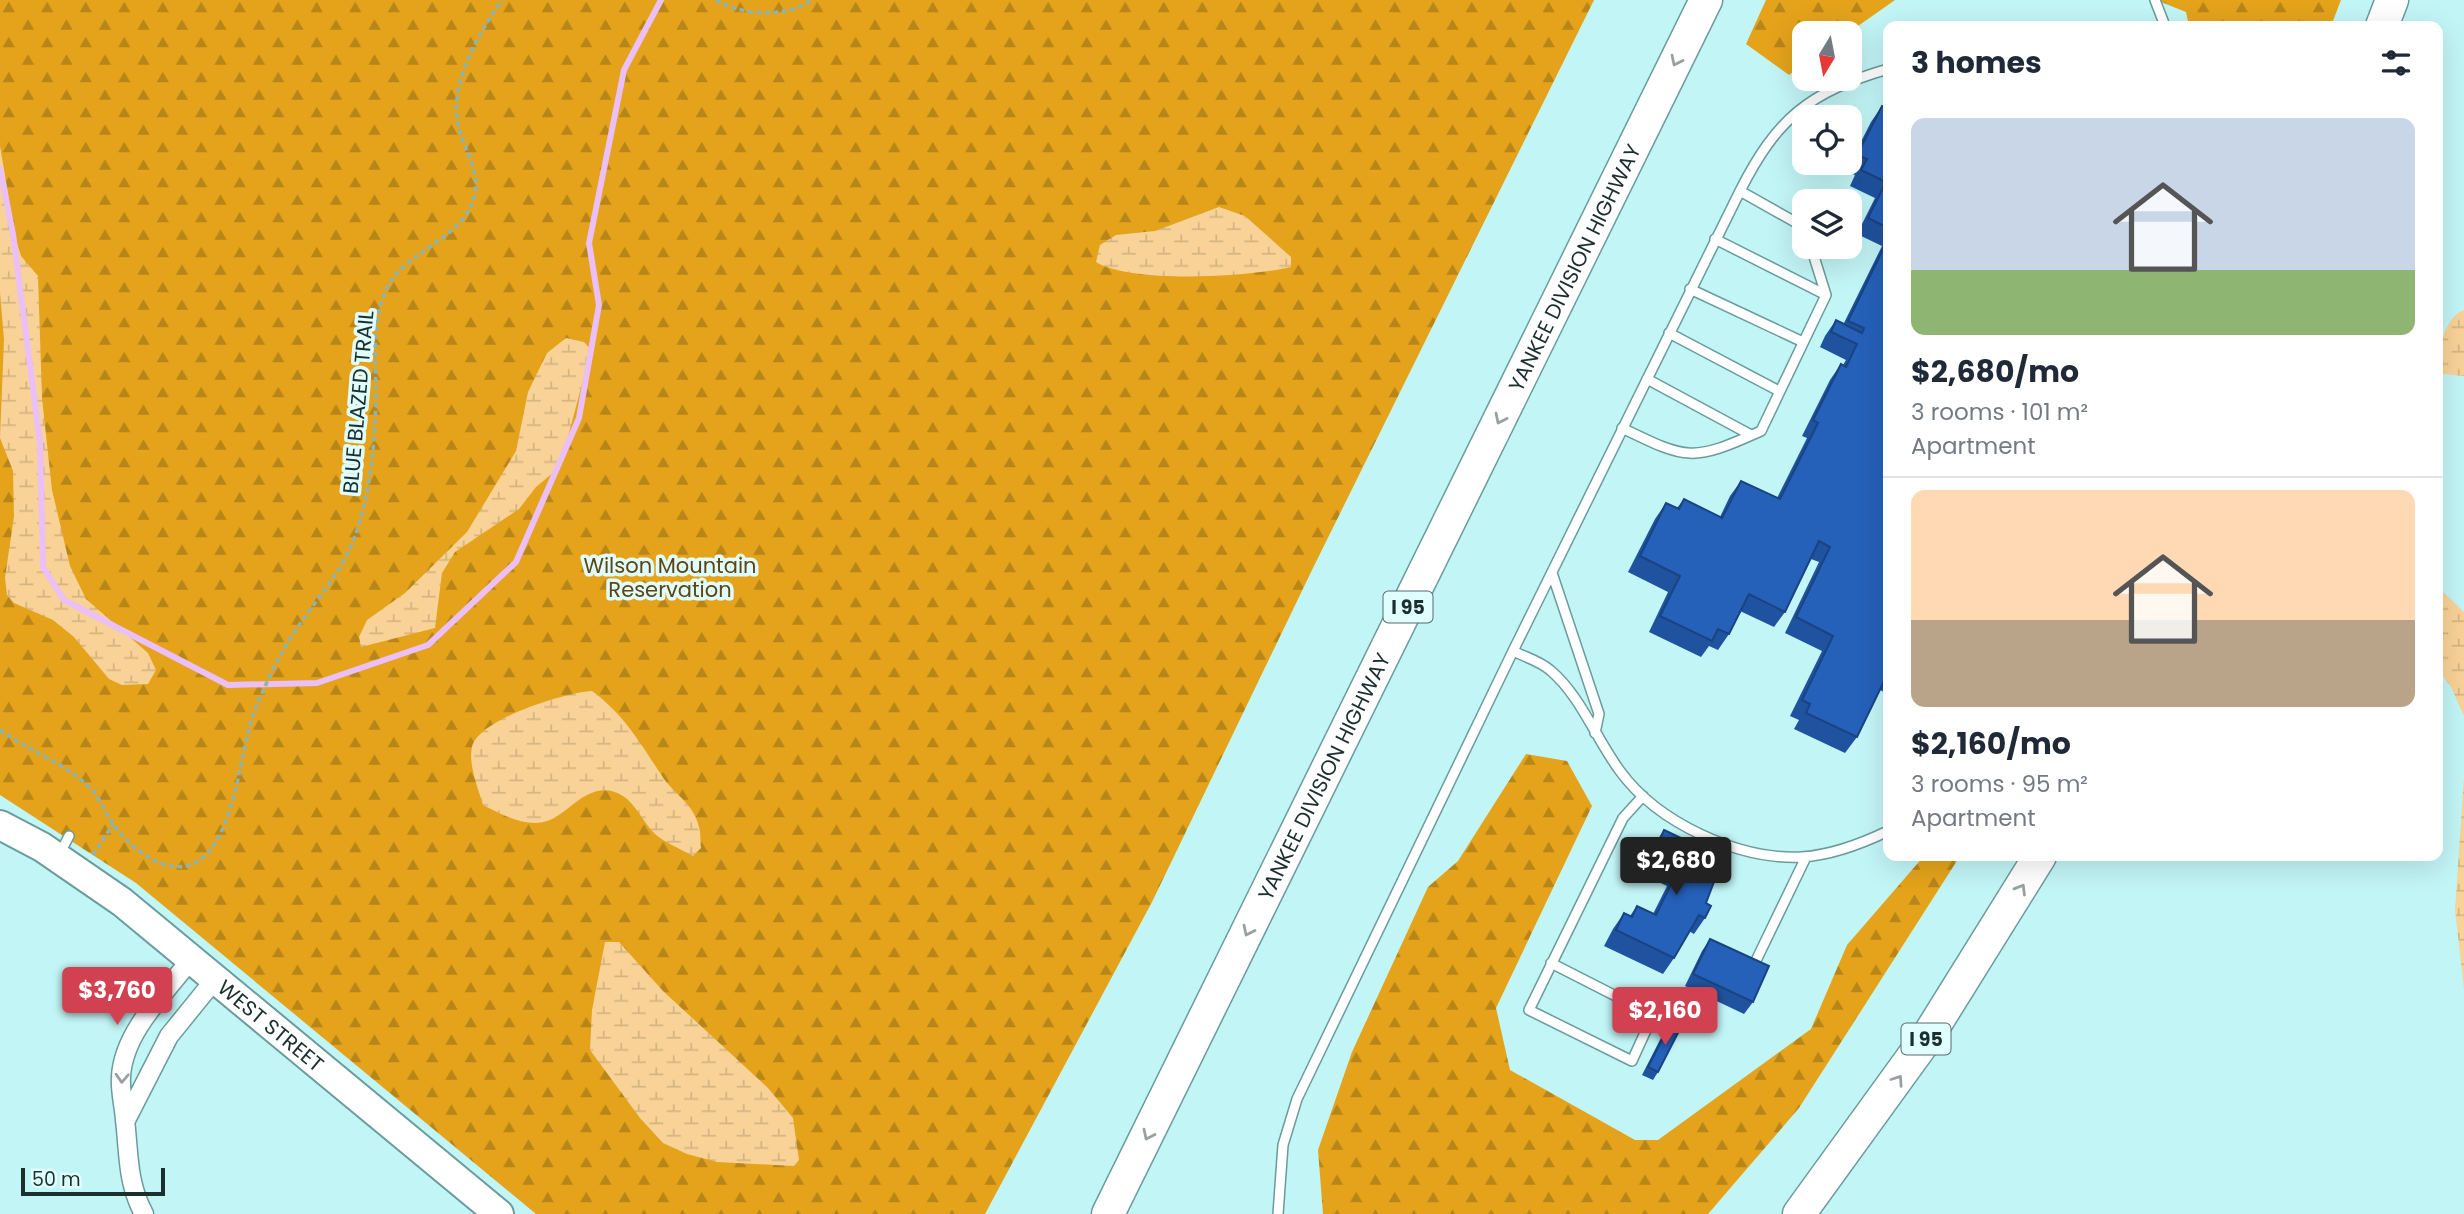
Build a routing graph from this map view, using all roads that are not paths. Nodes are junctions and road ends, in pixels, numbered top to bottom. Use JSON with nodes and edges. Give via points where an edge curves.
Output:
{"nodes":[{"id":1,"x":1706,"y":0,"type":"edge"},
{"id":2,"x":2155,"y":0,"type":"edge"},
{"id":3,"x":2392,"y":0,"type":"edge"},
{"id":4,"x":2163,"y":21,"type":"edge"},
{"id":5,"x":2384,"y":21,"type":"edge"},
{"id":6,"x":1883,"y":71,"type":"edge"},
{"id":7,"x":1740,"y":191,"type":"junction"},
{"id":8,"x":1792,"y":220,"type":"edge"},
{"id":9,"x":1715,"y":239,"type":"junction"},
{"id":10,"x":1815,"y":259,"type":"edge"},
{"id":11,"x":1690,"y":289,"type":"junction"},
{"id":12,"x":1826,"y":295,"type":"junction"},
{"id":13,"x":1669,"y":333,"type":"junction"},
{"id":14,"x":1803,"y":342,"type":"junction"},
{"id":15,"x":1647,"y":379,"type":"junction"},
{"id":16,"x":1779,"y":391,"type":"junction"},
{"id":17,"x":1622,"y":428,"type":"junction"},
{"id":18,"x":1751,"y":435,"type":"junction"},
{"id":19,"x":1552,"y":573,"type":"junction"},
{"id":20,"x":1513,"y":651,"type":"junction"},
{"id":21,"x":1595,"y":733,"type":"junction"},
{"id":22,"x":1643,"y":796,"type":"junction"},
{"id":23,"x":0,"y":825,"type":"edge"},
{"id":24,"x":1883,"y":833,"type":"edge"},
{"id":25,"x":1805,"y":857,"type":"junction"},
{"id":26,"x":2037,"y":861,"type":"edge"},
{"id":27,"x":192,"y":958,"type":"junction"},
{"id":28,"x":1551,"y":963,"type":"junction"},
{"id":29,"x":1752,"y":969,"type":"edge"},
{"id":30,"x":216,"y":978,"type":"junction"},
{"id":31,"x":126,"y":1121,"type":"junction"},
{"id":32,"x":1867,"y":1125,"type":"junction"},
{"id":33,"x":144,"y":1214,"type":"edge"},
{"id":34,"x":499,"y":1214,"type":"edge"},
{"id":35,"x":1108,"y":1214,"type":"edge"},
{"id":36,"x":1278,"y":1214,"type":"edge"},
{"id":37,"x":1799,"y":1214,"type":"edge"},
{"id":38,"x":1827,"y":1214,"type":"edge"}],
"edges":[{"from":1,"to":35,"type":"highway","name":"YANKEE DIVISION HIGHWAY","number":"I 95","one_way":true},
{"from":2,"to":4,"type":"lane"},
{"from":3,"to":5,"type":"highway"},
{"from":6,"to":7,"type":"lane","via":[[1809,100],[1765,147]]},
{"from":7,"to":8,"type":"lane"},
{"from":7,"to":9,"type":"lane"},
{"from":9,"to":11,"type":"lane"},
{"from":9,"to":12,"type":"lane"},
{"from":10,"to":12,"type":"lane"},
{"from":11,"to":13,"type":"lane"},
{"from":11,"to":14,"type":"lane"},
{"from":12,"to":14,"type":"lane"},
{"from":13,"to":15,"type":"lane"},
{"from":13,"to":16,"type":"lane"},
{"from":14,"to":16,"type":"lane"},
{"from":15,"to":17,"type":"lane"},
{"from":15,"to":18,"type":"lane"},
{"from":16,"to":18,"type":"lane","via":[[1760,431]]},
{"from":17,"to":18,"type":"lane","via":[[1672,452],[1689,455]]},
{"from":17,"to":19,"type":"lane"},
{"from":19,"to":20,"type":"lane"},
{"from":19,"to":21,"type":"lane","via":[[1599,714]]},
{"from":20,"to":21,"type":"lane","via":[[1552,671]]},
{"from":20,"to":36,"type":"lane","via":[[1297,1099],[1283,1145]]},
{"from":21,"to":22,"type":"lane","via":[[1620,772]]},
{"from":22,"to":25,"type":"lane","via":[[1667,815],[1734,846],[1765,855]]},
{"from":22,"to":28,"type":"lane","via":[[1623,818]]},
{"from":23,"to":27,"type":"main road","name":"WEST STREET","via":[[63,847],[82,873]]},
{"from":24,"to":25,"type":"lane","via":[[1843,849]]},
{"from":25,"to":29,"type":"lane"},
{"from":32,"to":26,"type":"highway","number":"I 95","one_way":true,"via":[[1966,978]]},
{"from":27,"to":30,"type":"main road","name":"WEST STREET"},
{"from":27,"to":31,"type":"street","one_way":true,"via":[[144,1020],[125,1055],[121,1085]]},
{"from":28,"to":28,"type":"lane","via":[[1529,1010],[1632,1061],[1653,1015]]},
{"from":30,"to":31,"type":"street","via":[[169,1036]]},
{"from":30,"to":34,"type":"main road","name":"WEST STREET"},
{"from":31,"to":33,"type":"street","via":[[128,1168]]},
{"from":32,"to":37,"type":"highway","number":"I 95"},
{"from":32,"to":38,"type":"highway"}]}
